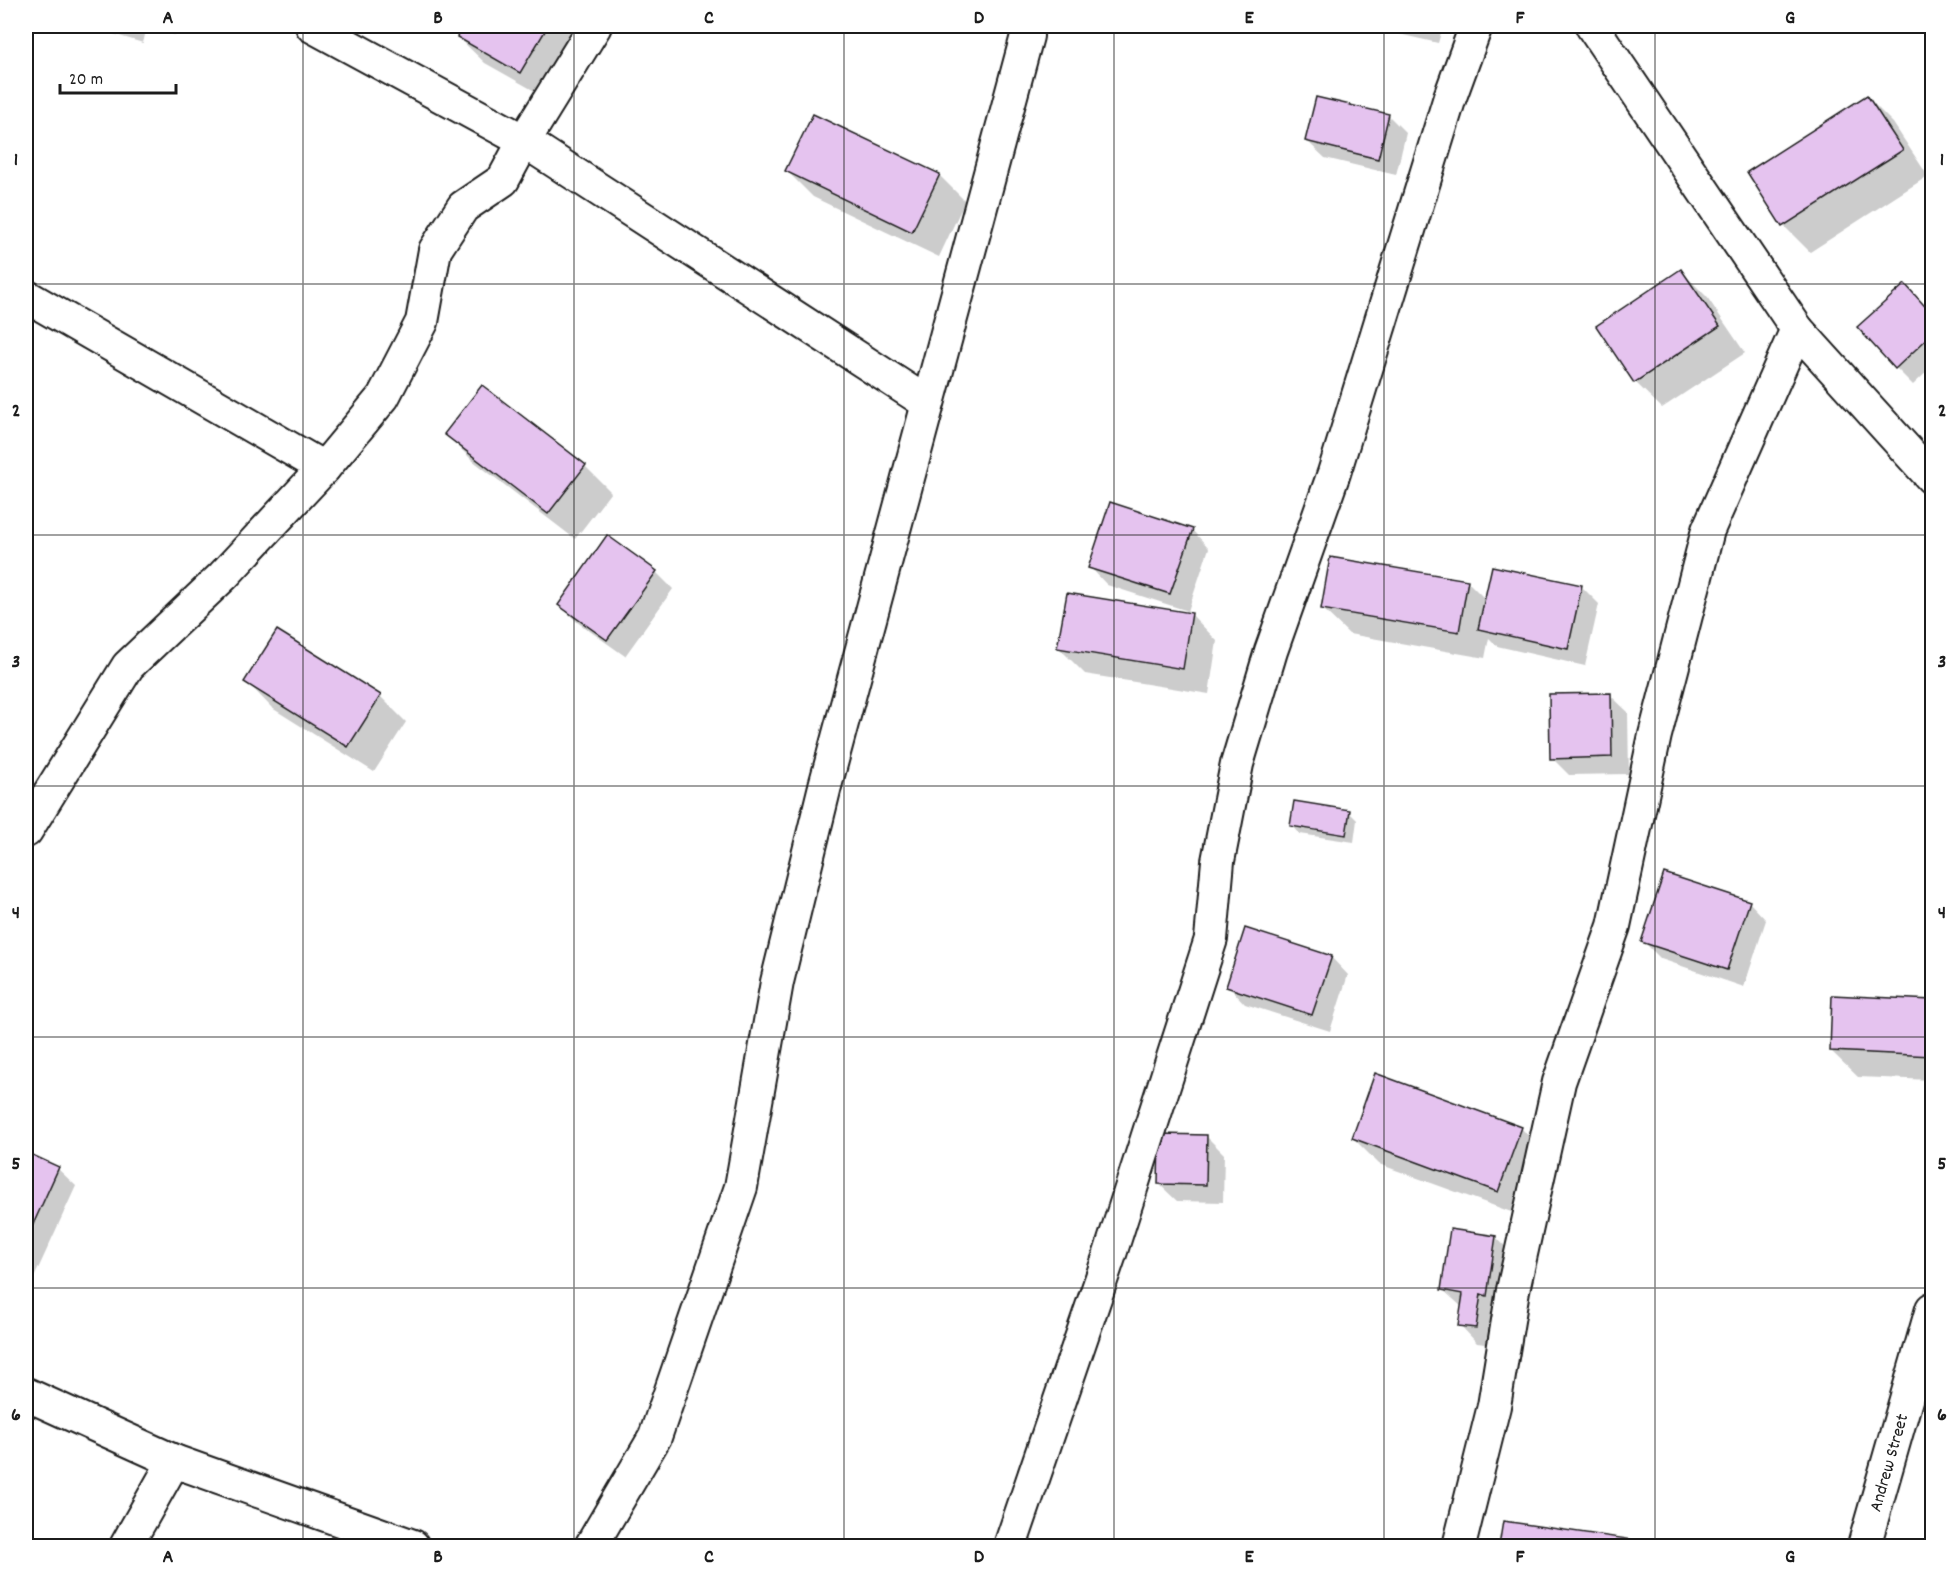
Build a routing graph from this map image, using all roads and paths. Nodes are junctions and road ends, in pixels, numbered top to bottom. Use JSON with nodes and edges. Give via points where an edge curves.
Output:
{"nodes":[{"id":1,"x":312,"y":26,"type":"edge"},
{"id":2,"x":595,"y":26,"type":"edge"},
{"id":3,"x":1476,"y":26,"type":"edge"},
{"id":4,"x":1592,"y":26,"type":"edge"},
{"id":5,"x":1026,"y":36,"type":"dead end"},
{"id":6,"x":524,"y":141,"type":"junction"},
{"id":7,"x":26,"y":296,"type":"edge"},
{"id":8,"x":1797,"y":329,"type":"junction"},
{"id":9,"x":927,"y":402,"type":"junction"},
{"id":10,"x":324,"y":468,"type":"junction"},
{"id":11,"x":1932,"y":478,"type":"edge"},
{"id":12,"x":26,"y":831,"type":"edge"},
{"id":13,"x":1932,"y":1309,"type":"edge"},
{"id":14,"x":26,"y":1394,"type":"edge"},
{"id":15,"x":174,"y":1461,"type":"junction"},
{"id":16,"x":126,"y":1546,"type":"edge"},
{"id":17,"x":413,"y":1546,"type":"edge"},
{"id":18,"x":591,"y":1546,"type":"edge"},
{"id":19,"x":1010,"y":1546,"type":"edge"},
{"id":20,"x":1459,"y":1546,"type":"edge"},
{"id":21,"x":1864,"y":1546,"type":"edge"}],
"edges":[{"from":1,"to":6,"type":"street"},
{"from":2,"to":6,"type":"street"},
{"from":3,"to":19,"type":"street","via":[[1450,97],[1334,473],[1247,730],[1218,861],[1210,939],[1110,1254]]},
{"from":4,"to":8,"type":"street"},
{"from":5,"to":9,"type":"street"},
{"from":6,"to":9,"type":"street"},
{"from":6,"to":10,"type":"street","via":[[503,180],[463,207],[435,250],[422,322],[383,397]]},
{"from":7,"to":10,"type":"street"},
{"from":8,"to":11,"type":"street"},
{"from":8,"to":20,"type":"street","via":[[1708,530],[1655,735],[1614,926],[1559,1082],[1513,1290],[1494,1406]]},
{"from":9,"to":18,"type":"street","via":[[777,982],[741,1187],[655,1437]]},
{"from":10,"to":12,"type":"street","via":[[223,576],[128,666]]},
{"from":13,"to":21,"type":"street","name":"Andrew Street"},
{"from":14,"to":15,"type":"street"},
{"from":15,"to":16,"type":"street"},
{"from":15,"to":17,"type":"street"}]}
